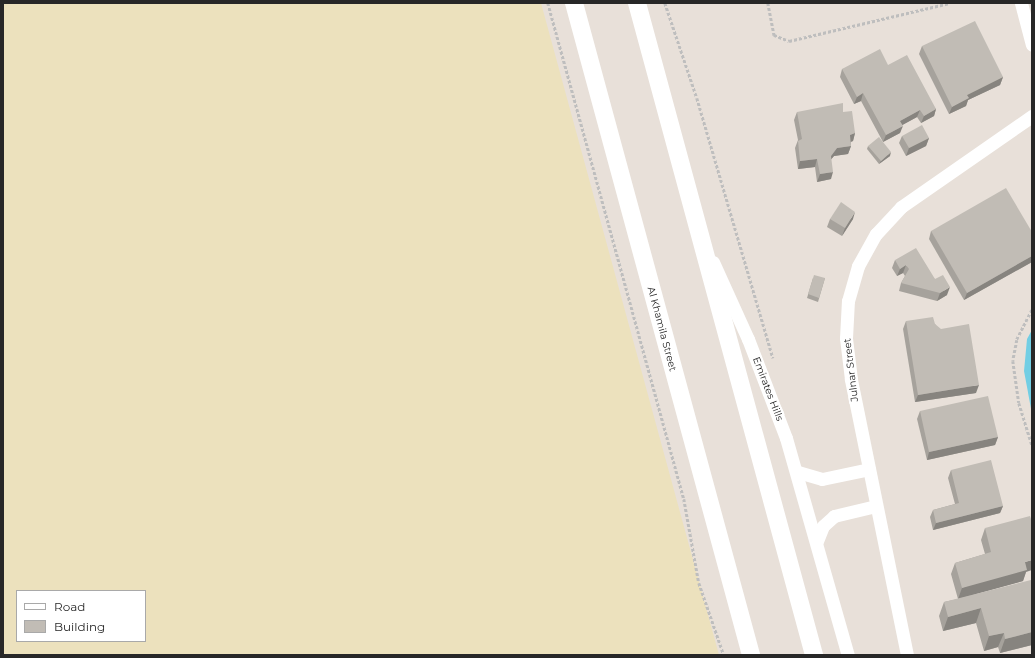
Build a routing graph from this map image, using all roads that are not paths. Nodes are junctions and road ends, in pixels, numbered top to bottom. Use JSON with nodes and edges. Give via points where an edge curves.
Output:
{"nodes":[{"id":1,"x":574,"y":3,"type":"edge"},
{"id":2,"x":637,"y":3,"type":"edge"},
{"id":3,"x":1021,"y":3,"type":"edge"},
{"id":4,"x":1032,"y":45,"type":"edge"},
{"id":5,"x":1032,"y":116,"type":"edge"},
{"id":6,"x":703,"y":242,"type":"junction"},
{"id":7,"x":868,"y":469,"type":"junction"},
{"id":8,"x":798,"y":472,"type":"junction"},
{"id":9,"x":876,"y":506,"type":"junction"},
{"id":10,"x":817,"y":541,"type":"junction"},
{"id":11,"x":752,"y":655,"type":"edge"},
{"id":12,"x":814,"y":655,"type":"edge"},
{"id":13,"x":848,"y":655,"type":"edge"},
{"id":14,"x":907,"y":655,"type":"edge"}],
"edges":[{"from":1,"to":11,"type":"main road","name":"Al Khamila Street"},
{"from":2,"to":6,"type":"main road"},
{"from":3,"to":4,"type":"street"},
{"from":5,"to":7,"type":"street","name":"Julnar Street","via":[[901,207],[876,234],[858,266],[848,301],[846,338]]},
{"from":6,"to":8,"type":"street","name":"Emirates Hills","via":[[754,352]]},
{"from":6,"to":12,"type":"main road"},
{"from":7,"to":8,"type":"street","via":[[822,479]]},
{"from":7,"to":9,"type":"street","name":"Julnar Street"},
{"from":8,"to":10,"type":"street","name":"Emirates Hills"},
{"from":9,"to":10,"type":"street","via":[[834,516],[823,526]]},
{"from":9,"to":14,"type":"street","name":"Julnar Street"},
{"from":10,"to":13,"type":"street","name":"Emirates Hills"}]}
